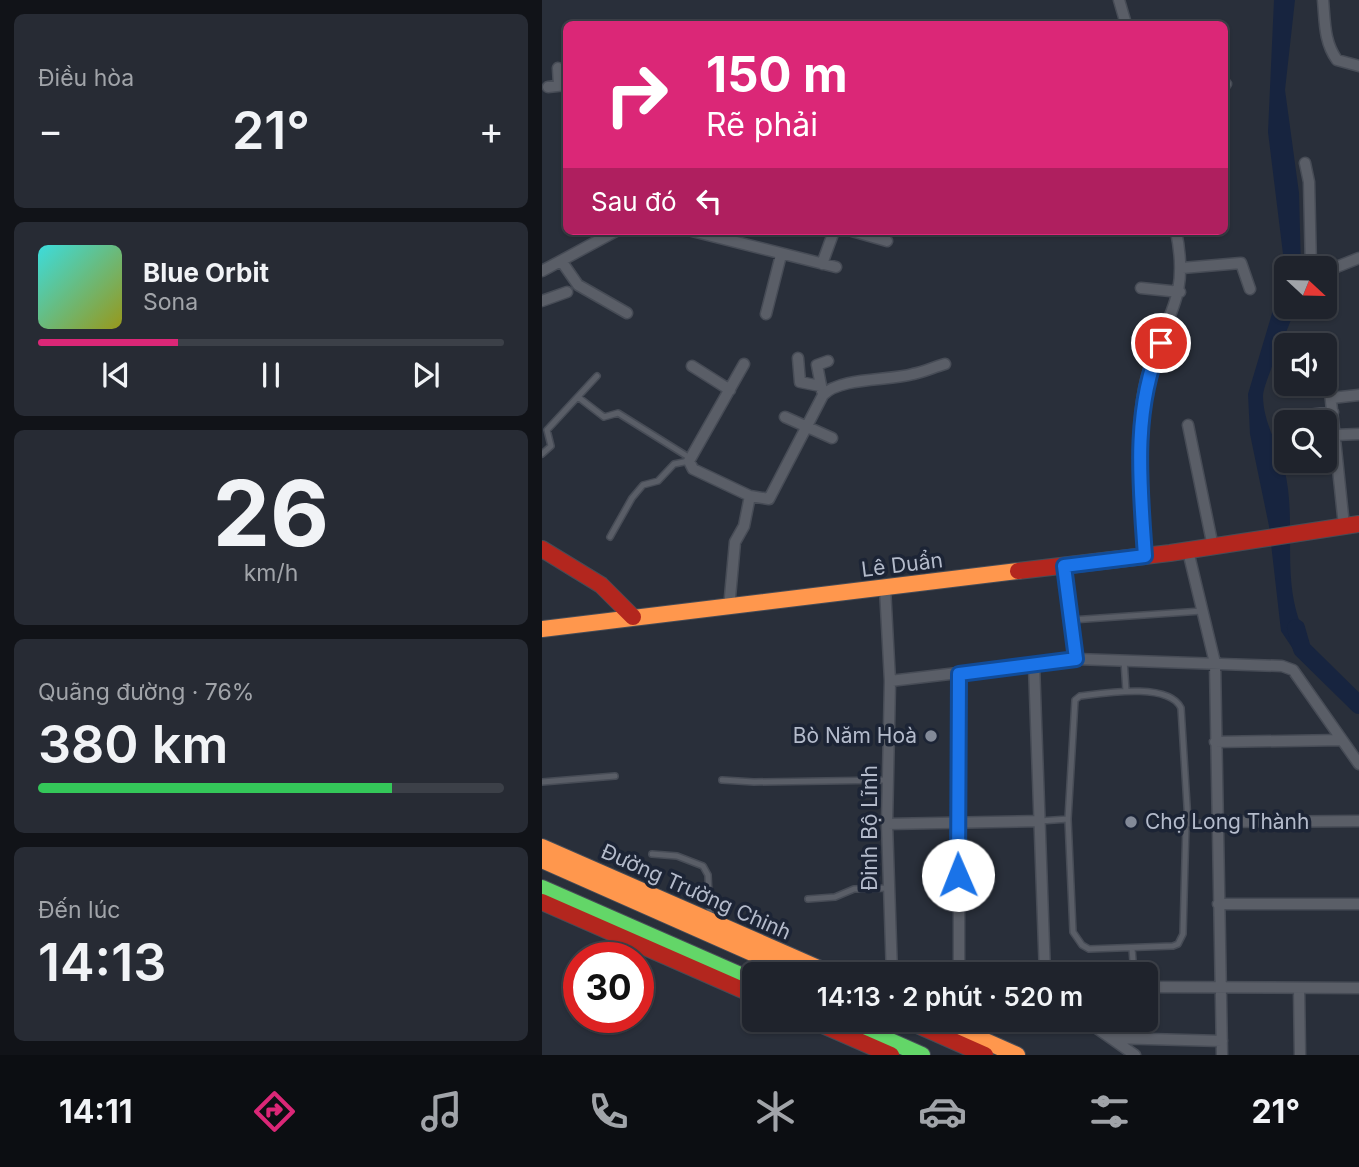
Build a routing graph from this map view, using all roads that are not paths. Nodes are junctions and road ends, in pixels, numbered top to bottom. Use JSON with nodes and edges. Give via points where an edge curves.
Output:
{"nodes":[{"id":1,"x":1119,"y":0,"type":"edge"},
{"id":2,"x":1323,"y":0,"type":"edge"},
{"id":3,"x":1125,"y":21,"type":"edge"},
{"id":4,"x":1359,"y":66,"type":"edge"},
{"id":5,"x":558,"y":68,"type":"dead end"},
{"id":6,"x":561,"y":85,"type":"edge"},
{"id":7,"x":1305,"y":163,"type":"dead end"},
{"id":8,"x":609,"y":235,"type":"edge"},
{"id":9,"x":707,"y":235,"type":"edge"},
{"id":10,"x":833,"y":235,"type":"edge"},
{"id":11,"x":866,"y":235,"type":"edge"},
{"id":12,"x":1177,"y":235,"type":"edge"},
{"id":13,"x":887,"y":241,"type":"dead end"},
{"id":14,"x":781,"y":255,"type":"junction"},
{"id":15,"x":1311,"y":256,"type":"edge"},
{"id":16,"x":1359,"y":258,"type":"edge"},
{"id":17,"x":561,"y":262,"type":"junction"},
{"id":18,"x":822,"y":264,"type":"junction"},
{"id":19,"x":836,"y":267,"type":"dead end"},
{"id":20,"x":1337,"y":267,"type":"edge"},
{"id":21,"x":1182,"y":268,"type":"junction"},
{"id":22,"x":542,"y":271,"type":"edge"},
{"id":23,"x":1141,"y":288,"type":"dead end"},
{"id":24,"x":1250,"y":289,"type":"dead end"},
{"id":25,"x":567,"y":292,"type":"dead end"},
{"id":26,"x":1180,"y":292,"type":"junction"},
{"id":27,"x":542,"y":301,"type":"edge"},
{"id":28,"x":627,"y":313,"type":"dead end"},
{"id":29,"x":766,"y":314,"type":"dead end"},
{"id":30,"x":798,"y":358,"type":"dead end"},
{"id":31,"x":828,"y":361,"type":"dead end"},
{"id":32,"x":744,"y":364,"type":"dead end"},
{"id":33,"x":944,"y":364,"type":"dead end"},
{"id":34,"x":692,"y":366,"type":"dead end"},
{"id":35,"x":597,"y":376,"type":"dead end"},
{"id":36,"x":730,"y":390,"type":"junction"},
{"id":37,"x":821,"y":390,"type":"junction"},
{"id":38,"x":1359,"y":395,"type":"edge"},
{"id":39,"x":578,"y":397,"type":"junction"},
{"id":40,"x":1332,"y":398,"type":"joint"},
{"id":41,"x":1333,"y":410,"type":"edge"},
{"id":42,"x":785,"y":416,"type":"dead end"},
{"id":43,"x":1188,"y":425,"type":"dead end"},
{"id":44,"x":808,"y":428,"type":"junction"},
{"id":45,"x":1359,"y":433,"type":"edge"},
{"id":46,"x":1337,"y":435,"type":"edge"},
{"id":47,"x":832,"y":439,"type":"dead end"},
{"id":48,"x":1337,"y":451,"type":"edge"},
{"id":49,"x":542,"y":454,"type":"edge"},
{"id":50,"x":690,"y":460,"type":"junction"},
{"id":51,"x":750,"y":496,"type":"junction"},
{"id":52,"x":1359,"y":516,"type":"edge"},
{"id":53,"x":1351,"y":525,"type":"edge"},
{"id":54,"x":610,"y":537,"type":"dead end"},
{"id":55,"x":1213,"y":547,"type":"junction"},
{"id":56,"x":542,"y":549,"type":"edge"},
{"id":57,"x":1188,"y":551,"type":"junction"},
{"id":58,"x":1145,"y":556,"type":"junction"},
{"id":59,"x":1064,"y":566,"type":"junction"},
{"id":60,"x":885,"y":588,"type":"junction"},
{"id":61,"x":729,"y":608,"type":"junction"},
{"id":62,"x":1202,"y":611,"type":"junction"},
{"id":63,"x":633,"y":617,"type":"junction"},
{"id":64,"x":1071,"y":620,"type":"junction"},
{"id":65,"x":542,"y":629,"type":"edge"},
{"id":66,"x":1076,"y":659,"type":"junction"},
{"id":67,"x":1124,"y":660,"type":"junction"},
{"id":68,"x":1215,"y":663,"type":"junction"},
{"id":69,"x":1034,"y":665,"type":"junction"},
{"id":70,"x":959,"y":674,"type":"junction"},
{"id":71,"x":890,"y":681,"type":"junction"},
{"id":72,"x":1126,"y":691,"type":"junction"},
{"id":73,"x":1342,"y":740,"type":"junction"},
{"id":74,"x":1215,"y":742,"type":"junction"},
{"id":75,"x":1359,"y":764,"type":"edge"},
{"id":76,"x":615,"y":776,"type":"dead end"},
{"id":77,"x":722,"y":779,"type":"dead end"},
{"id":78,"x":888,"y":780,"type":"junction"},
{"id":79,"x":542,"y":782,"type":"edge"},
{"id":80,"x":1068,"y":819,"type":"junction"},
{"id":81,"x":1040,"y":821,"type":"junction"},
{"id":82,"x":1359,"y":821,"type":"edge"},
{"id":83,"x":1188,"y":822,"type":"junction"},
{"id":84,"x":1216,"y":822,"type":"junction"},
{"id":85,"x":887,"y":824,"type":"junction"},
{"id":86,"x":957,"y":825,"type":"junction"},
{"id":87,"x":544,"y":854,"type":"edge"},
{"id":88,"x":652,"y":854,"type":"dead end"},
{"id":89,"x":542,"y":888,"type":"edge"},
{"id":90,"x":889,"y":888,"type":"junction"},
{"id":91,"x":808,"y":899,"type":"dead end"},
{"id":92,"x":542,"y":902,"type":"edge"},
{"id":93,"x":1219,"y":904,"type":"junction"},
{"id":94,"x":1359,"y":904,"type":"edge"},
{"id":95,"x":709,"y":920,"type":"junction"},
{"id":96,"x":1132,"y":948,"type":"junction"},
{"id":97,"x":774,"y":962,"type":"edge"},
{"id":98,"x":804,"y":962,"type":"edge"},
{"id":99,"x":892,"y":962,"type":"edge"},
{"id":100,"x":959,"y":962,"type":"edge"},
{"id":101,"x":1045,"y":962,"type":"edge"},
{"id":102,"x":1133,"y":962,"type":"edge"},
{"id":103,"x":742,"y":976,"type":"edge"},
{"id":104,"x":1158,"y":987,"type":"edge"},
{"id":105,"x":1220,"y":987,"type":"junction"},
{"id":106,"x":1299,"y":988,"type":"junction"},
{"id":107,"x":1359,"y":988,"type":"edge"},
{"id":108,"x":742,"y":990,"type":"edge"},
{"id":109,"x":840,"y":1032,"type":"edge"},
{"id":110,"x":856,"y":1032,"type":"edge"},
{"id":111,"x":933,"y":1032,"type":"edge"},
{"id":112,"x":965,"y":1032,"type":"edge"},
{"id":113,"x":1102,"y":1032,"type":"edge"},
{"id":114,"x":1115,"y":1032,"type":"edge"},
{"id":115,"x":1111,"y":1038,"type":"junction"},
{"id":116,"x":1222,"y":1041,"type":"junction"},
{"id":117,"x":872,"y":1046,"type":"edge"},
{"id":118,"x":891,"y":1055,"type":"edge"},
{"id":119,"x":922,"y":1055,"type":"edge"},
{"id":120,"x":985,"y":1055,"type":"edge"},
{"id":121,"x":1017,"y":1055,"type":"edge"},
{"id":122,"x":1135,"y":1055,"type":"edge"},
{"id":123,"x":1222,"y":1055,"type":"edge"},
{"id":124,"x":1300,"y":1055,"type":"edge"}],
"edges":[{"from":1,"to":3,"type":"street"},
{"from":2,"to":4,"type":"street","via":[[1331,53],[1337,60]]},
{"from":5,"to":6,"type":"street"},
{"from":7,"to":15,"type":"street"},
{"from":8,"to":17,"type":"street"},
{"from":9,"to":14,"type":"street"},
{"from":10,"to":18,"type":"street"},
{"from":11,"to":13,"type":"street"},
{"from":12,"to":21,"type":"street"},
{"from":14,"to":18,"type":"street"},
{"from":14,"to":29,"type":"street"},
{"from":16,"to":20,"type":"street"},
{"from":17,"to":22,"type":"street"},
{"from":17,"to":28,"type":"street","via":[[578,285]]},
{"from":18,"to":19,"type":"street"},
{"from":21,"to":24,"type":"street","via":[[1241,263]]},
{"from":21,"to":26,"type":"street"},
{"from":23,"to":26,"type":"street"},
{"from":25,"to":27,"type":"street"},
{"from":26,"to":58,"type":"street","via":[[1146,380],[1143,401],[1140,482]]},
{"from":30,"to":37,"type":"street","via":[[800,382]]},
{"from":31,"to":37,"type":"street","via":[[817,365]]},
{"from":32,"to":36,"type":"street"},
{"from":33,"to":37,"type":"street","via":[[912,375]]},
{"from":34,"to":36,"type":"street"},
{"from":35,"to":39,"type":"lane"},
{"from":36,"to":50,"type":"street"},
{"from":37,"to":44,"type":"street"},
{"from":38,"to":40,"type":"street"},
{"from":39,"to":49,"type":"lane","via":[[547,430],[551,446]]},
{"from":39,"to":50,"type":"lane","via":[[604,417],[618,413]]},
{"from":40,"to":41,"type":"street"},
{"from":42,"to":44,"type":"street"},
{"from":43,"to":55,"type":"street"},
{"from":44,"to":47,"type":"street"},
{"from":44,"to":51,"type":"street","via":[[769,499]]},
{"from":45,"to":46,"type":"street"},
{"from":48,"to":53,"type":"street"},
{"from":50,"to":51,"type":"street","via":[[692,470]]},
{"from":50,"to":54,"type":"lane","via":[[674,464],[658,481],[643,485]]},
{"from":51,"to":61,"type":"street","via":[[744,526],[735,542]]},
{"from":52,"to":53,"type":"street"},
{"from":53,"to":55,"type":"main road","name":"Lê Duẩn"},
{"from":55,"to":57,"type":"main road","name":"Lê Duẩn"},
{"from":56,"to":63,"type":"main road","via":[[601,585]]},
{"from":57,"to":58,"type":"main road","name":"Lê Duẩn"},
{"from":57,"to":62,"type":"street"},
{"from":58,"to":59,"type":"main road","name":"Lê Duẩn"},
{"from":59,"to":60,"type":"main road","name":"Lê Duẩn"},
{"from":59,"to":64,"type":"street"},
{"from":60,"to":61,"type":"main road","name":"Lê Duẩn"},
{"from":60,"to":71,"type":"street","name":"Đinh Bộ Lĩnh"},
{"from":61,"to":63,"type":"main road","name":"Lê Duẩn"},
{"from":62,"to":64,"type":"lane"},
{"from":62,"to":68,"type":"street"},
{"from":63,"to":65,"type":"main road","name":"Lê Duẩn"},
{"from":64,"to":66,"type":"street"},
{"from":66,"to":67,"type":"street"},
{"from":66,"to":69,"type":"street"},
{"from":67,"to":68,"type":"street"},
{"from":67,"to":72,"type":"lane"},
{"from":68,"to":73,"type":"street","via":[[1293,670]]},
{"from":68,"to":74,"type":"street"},
{"from":69,"to":70,"type":"street"},
{"from":69,"to":81,"type":"street"},
{"from":70,"to":71,"type":"street"},
{"from":70,"to":86,"type":"street"},
{"from":71,"to":78,"type":"street","name":"Đinh Bộ Lĩnh"},
{"from":72,"to":80,"type":"lane","via":[[1080,696],[1075,701]]},
{"from":72,"to":83,"type":"lane","via":[[1168,694],[1178,701]]},
{"from":73,"to":74,"type":"street"},
{"from":73,"to":75,"type":"street"},
{"from":74,"to":84,"type":"street"},
{"from":76,"to":79,"type":"lane"},
{"from":77,"to":78,"type":"lane"},
{"from":78,"to":85,"type":"street","name":"Đinh Bộ Lĩnh"},
{"from":80,"to":81,"type":"lane"},
{"from":80,"to":96,"type":"lane","via":[[1073,932],[1089,949]]},
{"from":81,"to":86,"type":"street"},
{"from":81,"to":101,"type":"street"},
{"from":82,"to":84,"type":"street"},
{"from":83,"to":84,"type":"lane"},
{"from":83,"to":96,"type":"lane","via":[[1181,939],[1173,946]]},
{"from":84,"to":93,"type":"street"},
{"from":85,"to":86,"type":"street"},
{"from":85,"to":90,"type":"street","name":"Đinh Bộ Lĩnh"},
{"from":86,"to":100,"type":"street"},
{"from":87,"to":95,"type":"main road","name":"Đường Trường Chinh"},
{"from":87,"to":97,"type":"main road","name":"Đường Trường Chinh"},
{"from":88,"to":95,"type":"lane","via":[[677,856],[703,866],[709,887]]},
{"from":89,"to":103,"type":"main road"},
{"from":90,"to":91,"type":"lane","via":[[854,889],[835,897]]},
{"from":90,"to":99,"type":"street","name":"Đinh Bộ Lĩnh"},
{"from":92,"to":108,"type":"main road"},
{"from":93,"to":94,"type":"street"},
{"from":93,"to":105,"type":"street"},
{"from":95,"to":98,"type":"main road","name":"Đường Trường Chinh"},
{"from":96,"to":102,"type":"lane"},
{"from":104,"to":105,"type":"street"},
{"from":105,"to":106,"type":"street"},
{"from":105,"to":116,"type":"street"},
{"from":106,"to":107,"type":"street"},
{"from":106,"to":124,"type":"street"},
{"from":109,"to":117,"type":"main road"},
{"from":110,"to":117,"type":"main road"},
{"from":111,"to":120,"type":"main road"},
{"from":112,"to":121,"type":"main road"},
{"from":113,"to":115,"type":"street"},
{"from":114,"to":115,"type":"lane"},
{"from":115,"to":116,"type":"street"},
{"from":115,"to":122,"type":"street"},
{"from":116,"to":123,"type":"street"},
{"from":117,"to":118,"type":"main road"},
{"from":117,"to":119,"type":"main road"}]}
